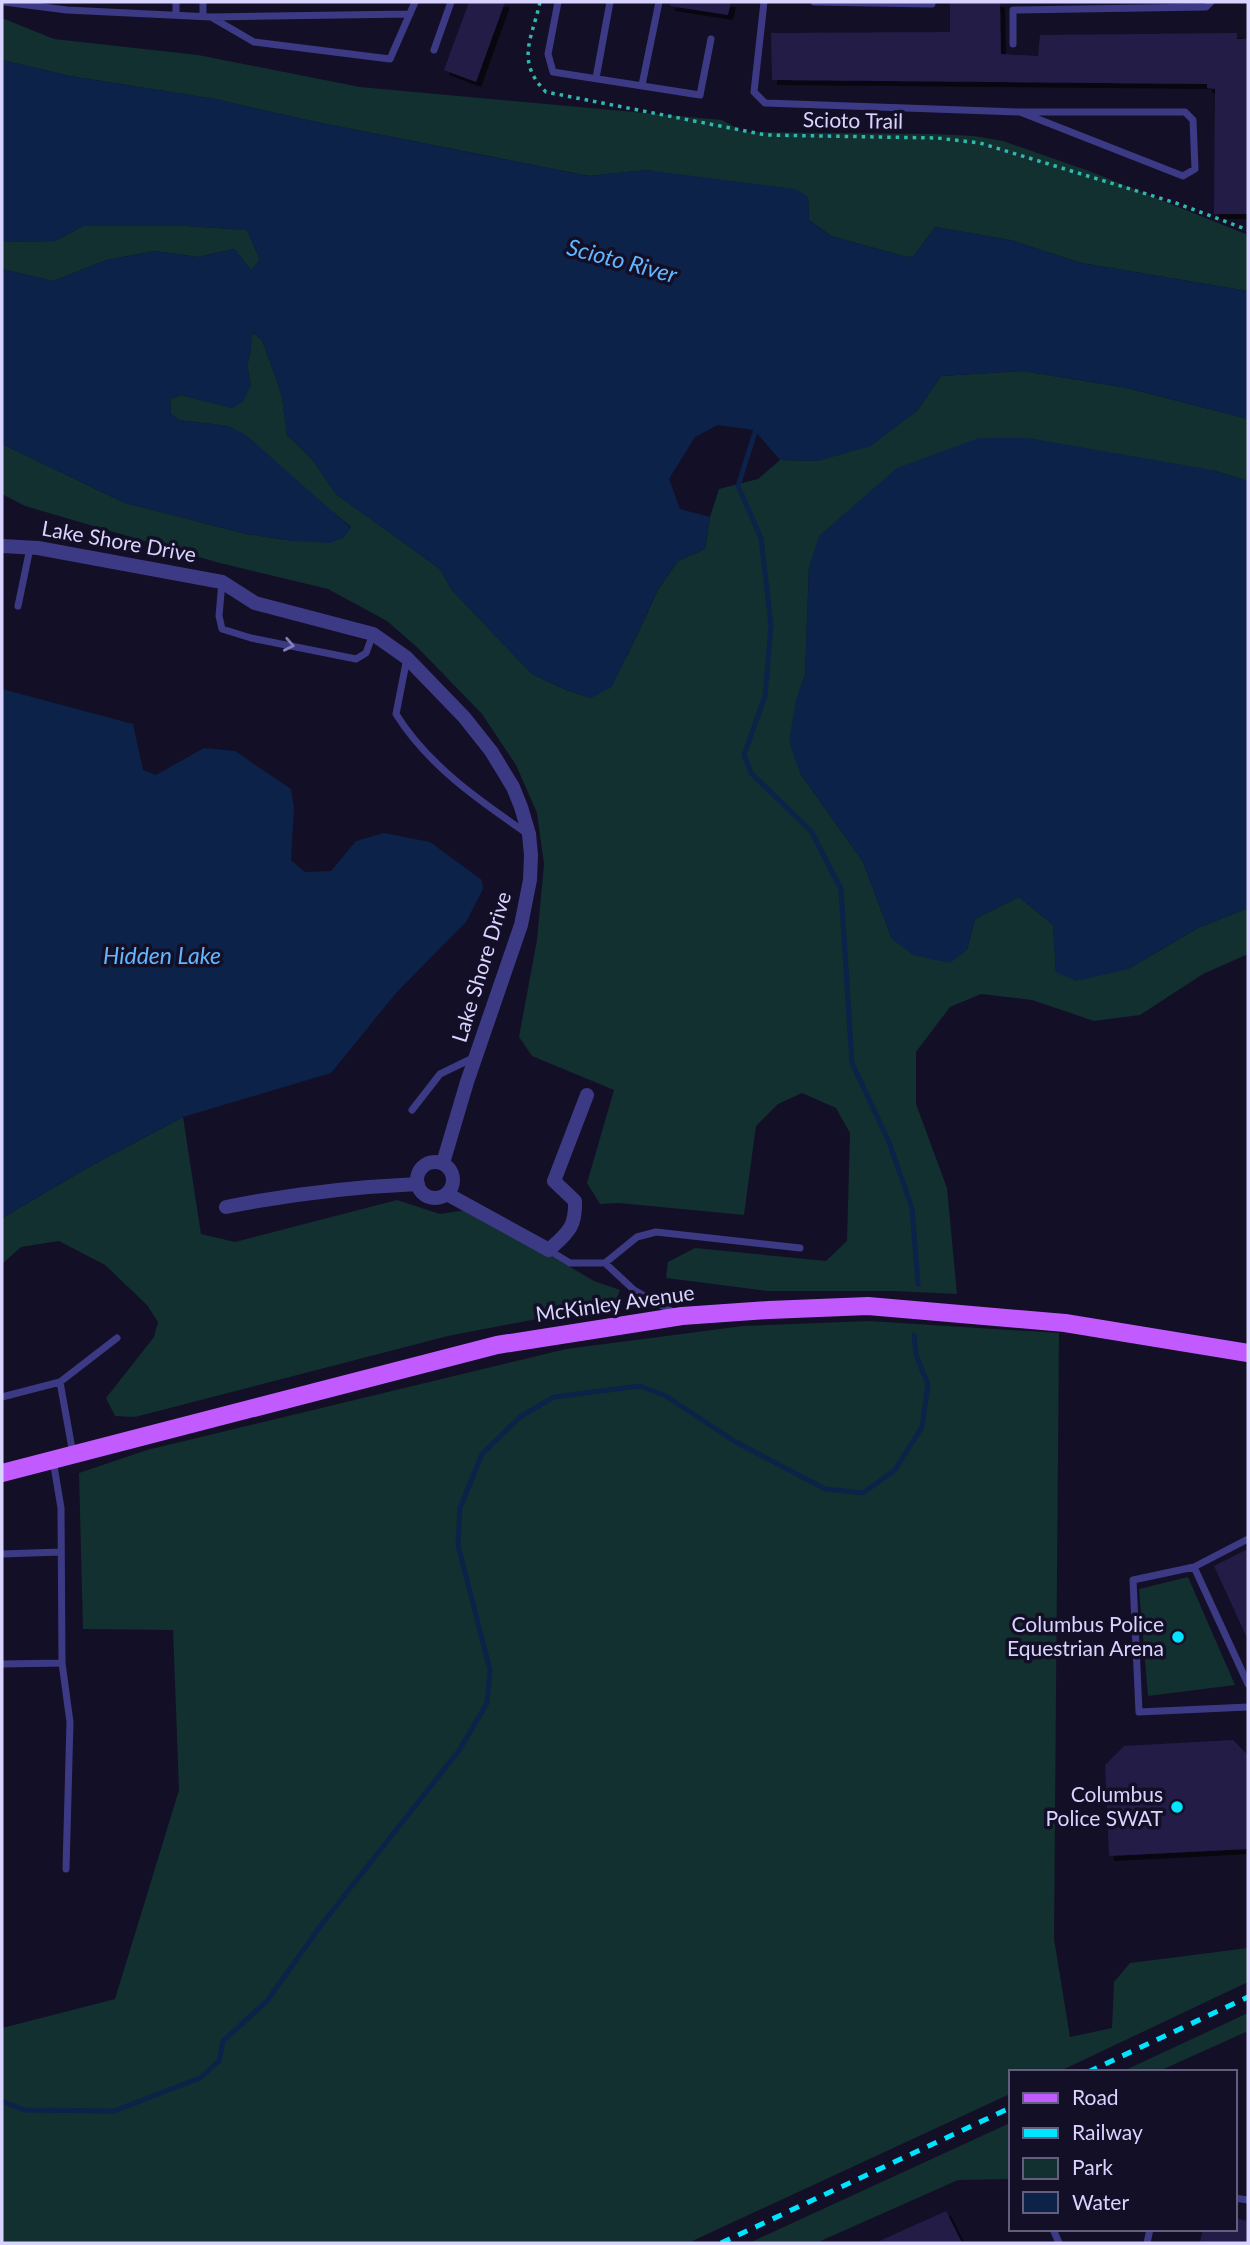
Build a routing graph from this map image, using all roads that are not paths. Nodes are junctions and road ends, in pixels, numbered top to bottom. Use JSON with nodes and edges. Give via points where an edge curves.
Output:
{"nodes":[{"id":1,"x":4,"y":2,"type":"edge"},
{"id":2,"x":176,"y":2,"type":"edge"},
{"id":3,"x":203,"y":2,"type":"edge"},
{"id":4,"x":415,"y":2,"type":"edge"},
{"id":5,"x":451,"y":2,"type":"edge"},
{"id":6,"x":558,"y":2,"type":"edge"},
{"id":7,"x":610,"y":2,"type":"edge"},
{"id":8,"x":659,"y":2,"type":"edge"},
{"id":9,"x":764,"y":2,"type":"edge"},
{"id":10,"x":814,"y":2,"type":"edge"},
{"id":11,"x":850,"y":2,"type":"edge"},
{"id":12,"x":1211,"y":2,"type":"edge"},
{"id":13,"x":932,"y":4,"type":"dead end"},
{"id":14,"x":1106,"y":5,"type":"edge"},
{"id":15,"x":1160,"y":5,"type":"edge"},
{"id":16,"x":410,"y":14,"type":"junction"},
{"id":17,"x":176,"y":15,"type":"junction"},
{"id":18,"x":207,"y":16,"type":"junction"},
{"id":19,"x":711,"y":39,"type":"dead end"},
{"id":20,"x":1013,"y":44,"type":"dead end"},
{"id":21,"x":434,"y":50,"type":"dead end"},
{"id":22,"x":596,"y":78,"type":"junction"},
{"id":23,"x":642,"y":85,"type":"junction"},
{"id":24,"x":1020,"y":112,"type":"junction"},
{"id":25,"x":2,"y":546,"type":"edge"},
{"id":26,"x":30,"y":548,"type":"junction"},
{"id":27,"x":222,"y":582,"type":"junction"},
{"id":28,"x":18,"y":606,"type":"dead end"},
{"id":29,"x":373,"y":634,"type":"junction"},
{"id":30,"x":407,"y":658,"type":"junction"},
{"id":31,"x":529,"y":834,"type":"junction"},
{"id":32,"x":476,"y":1057,"type":"junction"},
{"id":33,"x":587,"y":1095,"type":"dead end"},
{"id":34,"x":412,"y":1110,"type":"dead end"},
{"id":35,"x":443,"y":1163,"type":"junction"},
{"id":36,"x":418,"y":1184,"type":"junction"},
{"id":37,"x":447,"y":1194,"type":"junction"},
{"id":38,"x":226,"y":1208,"type":"dead end"},
{"id":39,"x":800,"y":1248,"type":"dead end"},
{"id":40,"x":549,"y":1250,"type":"junction"},
{"id":41,"x":605,"y":1263,"type":"junction"},
{"id":42,"x":682,"y":1316,"type":"junction"},
{"id":43,"x":117,"y":1338,"type":"dead end"},
{"id":44,"x":1248,"y":1353,"type":"edge"},
{"id":45,"x":60,"y":1382,"type":"junction"},
{"id":46,"x":2,"y":1397,"type":"edge"},
{"id":47,"x":73,"y":1455,"type":"junction"},
{"id":48,"x":53,"y":1460,"type":"junction"},
{"id":49,"x":2,"y":1473,"type":"edge"},
{"id":50,"x":1248,"y":1539,"type":"edge"},
{"id":51,"x":61,"y":1552,"type":"junction"},
{"id":52,"x":2,"y":1554,"type":"edge"},
{"id":53,"x":1194,"y":1567,"type":"junction"},
{"id":54,"x":62,"y":1663,"type":"junction"},
{"id":55,"x":2,"y":1664,"type":"edge"},
{"id":56,"x":1248,"y":1684,"type":"edge"},
{"id":57,"x":1248,"y":1707,"type":"edge"},
{"id":58,"x":66,"y":1869,"type":"dead end"}],
"edges":[{"from":1,"to":17,"type":"lane"},
{"from":2,"to":17,"type":"lane"},
{"from":3,"to":18,"type":"lane"},
{"from":4,"to":16,"type":"lane"},
{"from":5,"to":21,"type":"lane"},
{"from":6,"to":22,"type":"lane","via":[[548,54],[553,72]]},
{"from":7,"to":22,"type":"lane"},
{"from":8,"to":23,"type":"lane"},
{"from":9,"to":24,"type":"lane","via":[[754,92],[765,103]]},
{"from":10,"to":11,"type":"lane"},
{"from":11,"to":13,"type":"lane"},
{"from":12,"to":15,"type":"lane","via":[[1206,7]]},
{"from":14,"to":15,"type":"lane"},
{"from":14,"to":20,"type":"lane","via":[[1013,10]]},
{"from":16,"to":18,"type":"lane"},
{"from":16,"to":18,"type":"lane","via":[[390,59],[254,42]]},
{"from":17,"to":18,"type":"lane"},
{"from":19,"to":23,"type":"lane","via":[[700,95]]},
{"from":22,"to":23,"type":"lane"},
{"from":24,"to":24,"type":"lane","via":[[1185,112],[1193,120],[1195,169],[1183,176]]},
{"from":25,"to":26,"type":"street","name":"Lake Shore Drive"},
{"from":26,"to":27,"type":"street","name":"Lake Shore Drive"},
{"from":26,"to":28,"type":"lane"},
{"from":27,"to":29,"type":"street","name":"Lake Shore Drive","via":[[254,603]]},
{"from":27,"to":29,"type":"lane","one_way":true,"via":[[222,629],[356,659],[366,653]]},
{"from":29,"to":30,"type":"street","name":"Lake Shore Drive"},
{"from":30,"to":31,"type":"street","name":"Lake Shore Drive","via":[[491,751],[513,787]]},
{"from":30,"to":31,"type":"lane","via":[[397,715],[406,729],[446,773]]},
{"from":31,"to":32,"type":"street","name":"Lake Shore Drive","via":[[530,880],[521,925]]},
{"from":32,"to":34,"type":"lane","via":[[440,1073]]},
{"from":32,"to":35,"type":"street","name":"Lake Shore Drive"},
{"from":33,"to":40,"type":"street","via":[[554,1181],[575,1201],[575,1214],[571,1230]]},
{"from":35,"to":36,"type":"street","via":[[424,1166]]},
{"from":35,"to":37,"type":"street","name":"Lake Shore Drive","via":[[454,1177]]},
{"from":36,"to":37,"type":"street","via":[[430,1197]]},
{"from":36,"to":38,"type":"street","via":[[286,1195]]},
{"from":37,"to":40,"type":"street"},
{"from":39,"to":41,"type":"lane","via":[[656,1232],[637,1237]]},
{"from":40,"to":41,"type":"lane","via":[[570,1263]]},
{"from":41,"to":42,"type":"lane","via":[[634,1290]]},
{"from":42,"to":44,"type":"main road","name":"McKinley Avenue","via":[[868,1306],[1065,1323]]},
{"from":42,"to":47,"type":"main road","name":"McKinley Avenue","via":[[496,1345]]},
{"from":43,"to":45,"type":"lane"},
{"from":45,"to":46,"type":"lane"},
{"from":45,"to":47,"type":"lane"},
{"from":47,"to":48,"type":"main road","name":"McKinley Avenue"},
{"from":48,"to":49,"type":"main road","name":"McKinley Avenue"},
{"from":48,"to":51,"type":"lane","via":[[61,1508]]},
{"from":50,"to":53,"type":"lane"},
{"from":51,"to":52,"type":"lane"},
{"from":51,"to":54,"type":"lane"},
{"from":53,"to":56,"type":"lane"},
{"from":53,"to":57,"type":"lane","via":[[1133,1580],[1139,1712]]},
{"from":54,"to":55,"type":"lane"},
{"from":54,"to":58,"type":"lane","via":[[70,1722]]}]}
